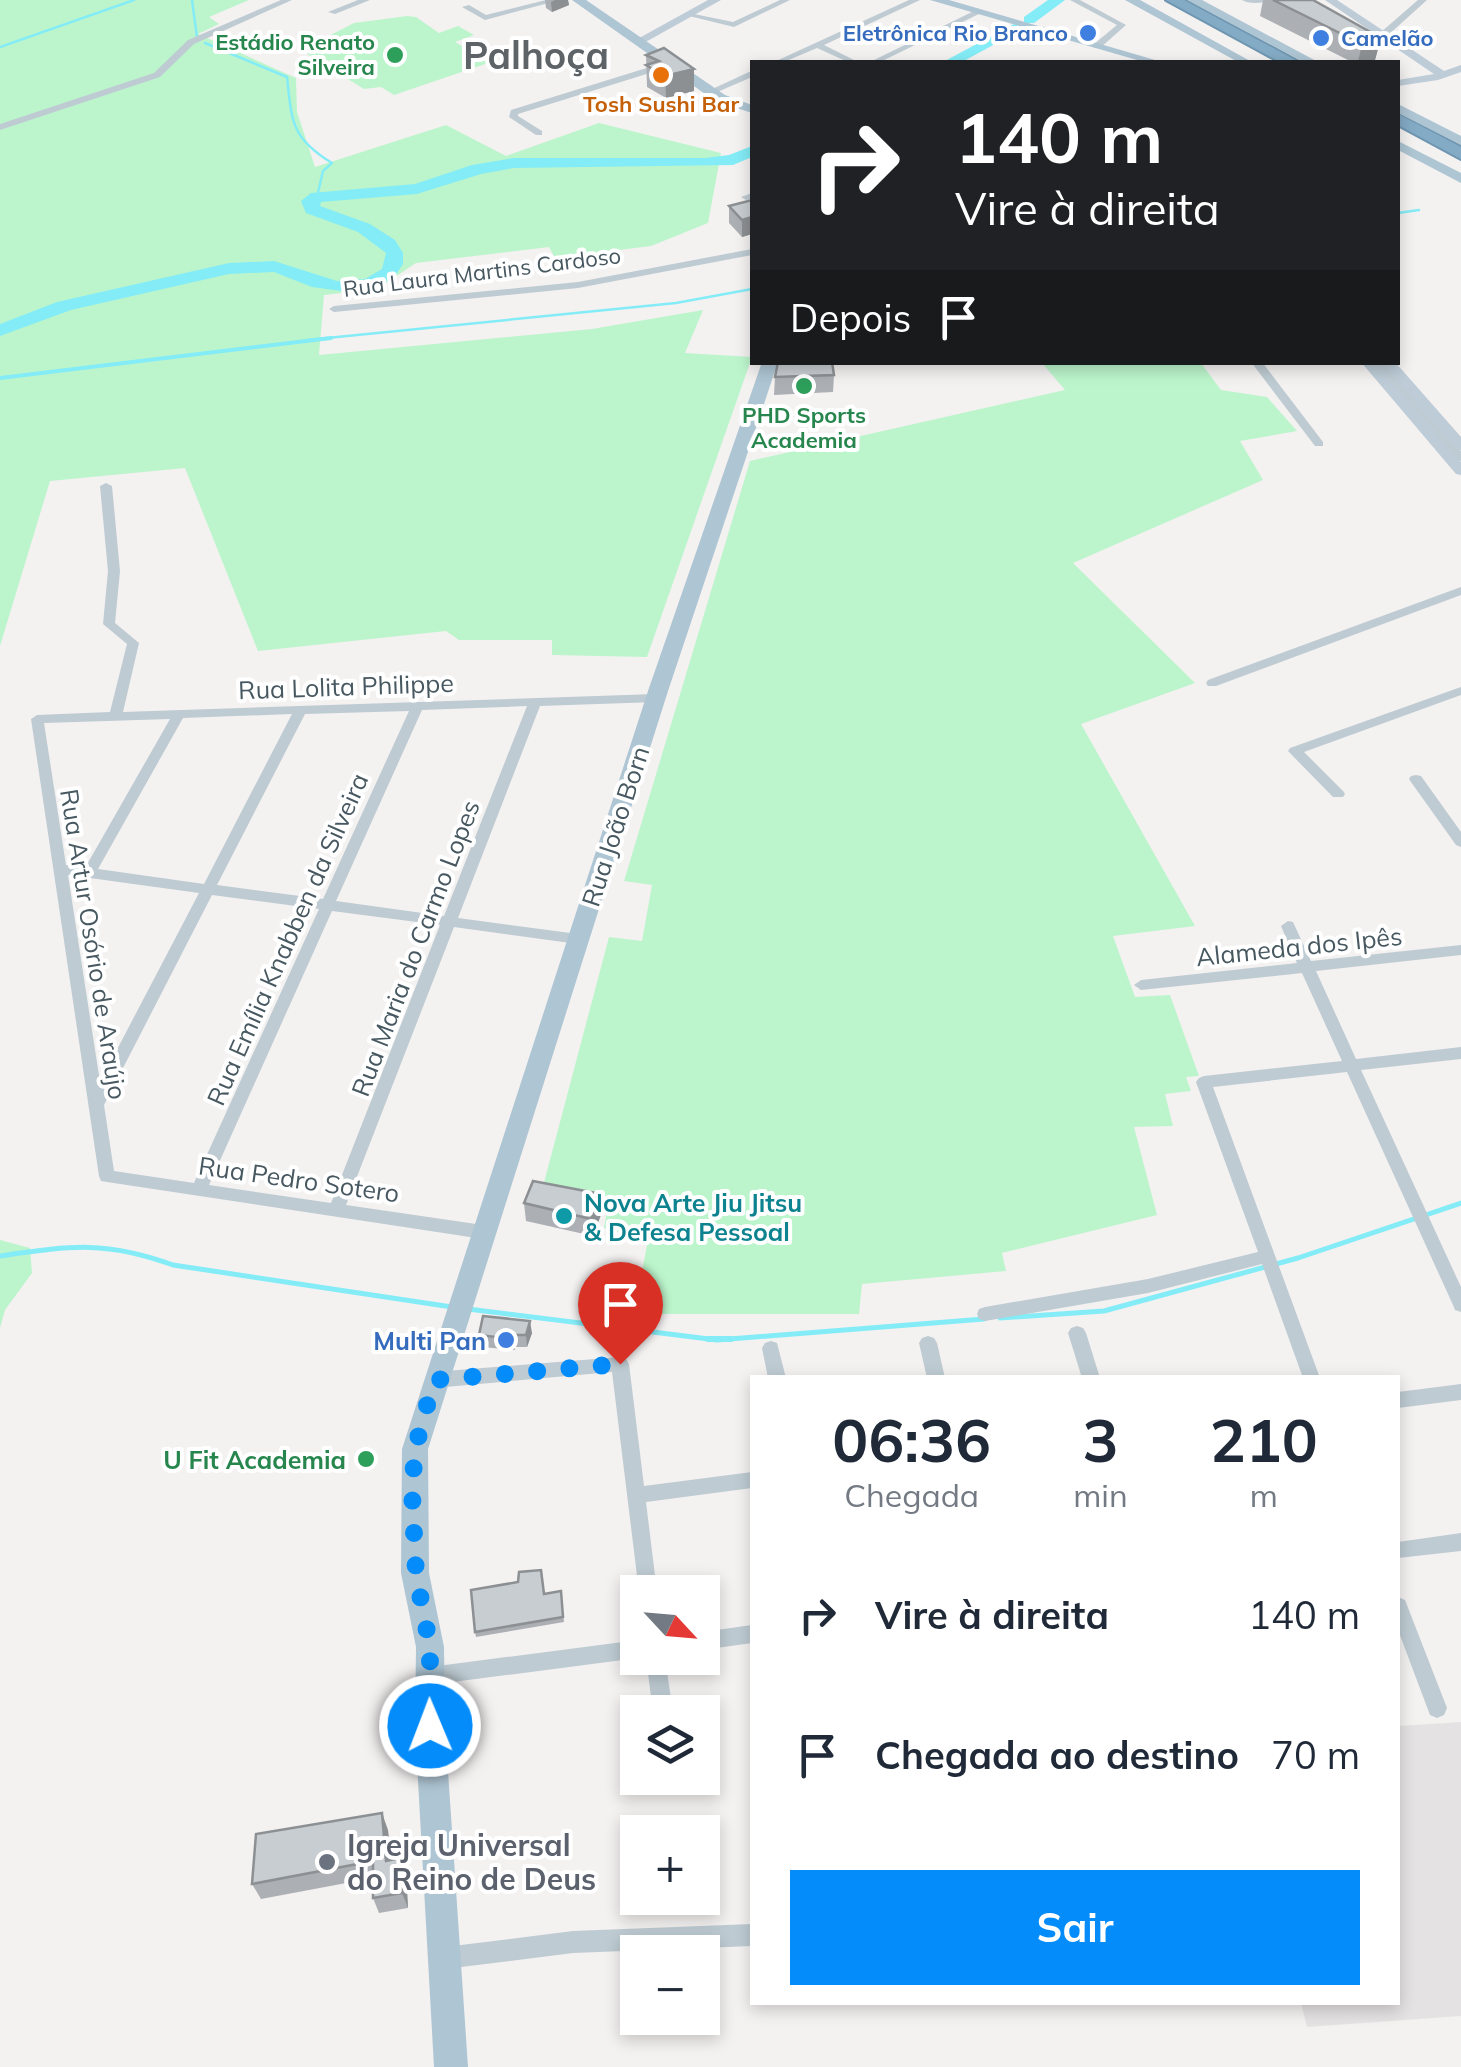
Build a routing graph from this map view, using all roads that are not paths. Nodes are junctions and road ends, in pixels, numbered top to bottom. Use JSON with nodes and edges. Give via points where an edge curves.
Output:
{"nodes":[{"id":1,"x":288,"y":0,"type":"edge"},
{"id":2,"x":366,"y":0,"type":"edge"},
{"id":3,"x":556,"y":0,"type":"edge"},
{"id":4,"x":578,"y":0,"type":"edge"},
{"id":5,"x":716,"y":0,"type":"edge"},
{"id":6,"x":786,"y":0,"type":"edge"},
{"id":7,"x":916,"y":0,"type":"edge"},
{"id":8,"x":936,"y":0,"type":"edge"},
{"id":9,"x":1074,"y":0,"type":"edge"},
{"id":10,"x":1131,"y":0,"type":"edge"},
{"id":11,"x":1158,"y":0,"type":"edge"},
{"id":12,"x":1173,"y":0,"type":"edge"},
{"id":13,"x":1246,"y":0,"type":"edge"},
{"id":14,"x":1265,"y":0,"type":"edge"},
{"id":15,"x":1330,"y":0,"type":"edge"},
{"id":16,"x":1423,"y":0,"type":"edge"},
{"id":17,"x":1199,"y":1,"type":"edge"},
{"id":18,"x":466,"y":7,"type":"dead end"},
{"id":19,"x":974,"y":7,"type":"edge"},
{"id":20,"x":332,"y":12,"type":"dead end"},
{"id":21,"x":689,"y":14,"type":"junction"},
{"id":22,"x":1383,"y":35,"type":"junction"},
{"id":23,"x":638,"y":42,"type":"junction"},
{"id":24,"x":818,"y":46,"type":"junction"},
{"id":25,"x":1097,"y":46,"type":"junction"},
{"id":26,"x":783,"y":60,"type":"edge"},
{"id":27,"x":850,"y":60,"type":"edge"},
{"id":28,"x":878,"y":60,"type":"edge"},
{"id":29,"x":1149,"y":60,"type":"edge"},
{"id":30,"x":1242,"y":60,"type":"edge"},
{"id":31,"x":1272,"y":60,"type":"edge"},
{"id":32,"x":1288,"y":60,"type":"edge"},
{"id":33,"x":1308,"y":60,"type":"edge"},
{"id":34,"x":670,"y":64,"type":"junction"},
{"id":35,"x":1460,"y":69,"type":"edge"},
{"id":36,"x":750,"y":75,"type":"edge"},
{"id":37,"x":1443,"y":76,"type":"junction"},
{"id":38,"x":1400,"y":84,"type":"edge"},
{"id":39,"x":712,"y":91,"type":"junction"},
{"id":40,"x":750,"y":108,"type":"edge"},
{"id":41,"x":1400,"y":109,"type":"edge"},
{"id":42,"x":1400,"y":120,"type":"edge"},
{"id":43,"x":0,"y":126,"type":"edge"},
{"id":44,"x":1400,"y":129,"type":"edge"},
{"id":45,"x":539,"y":133,"type":"dead end"},
{"id":46,"x":1461,"y":141,"type":"edge"},
{"id":47,"x":1400,"y":146,"type":"edge"},
{"id":48,"x":1461,"y":154,"type":"edge"},
{"id":49,"x":1461,"y":162,"type":"edge"},
{"id":50,"x":1461,"y":179,"type":"edge"},
{"id":51,"x":750,"y":252,"type":"edge"},
{"id":52,"x":334,"y":309,"type":"dead end"},
{"id":53,"x":769,"y":365,"type":"edge"},
{"id":54,"x":1258,"y":365,"type":"edge"},
{"id":55,"x":1371,"y":365,"type":"edge"},
{"id":56,"x":1381,"y":365,"type":"edge"},
{"id":57,"x":1390,"y":365,"type":"edge"},
{"id":58,"x":1319,"y":444,"type":"dead end"},
{"id":59,"x":1461,"y":446,"type":"edge"},
{"id":60,"x":1461,"y":458,"type":"edge"},
{"id":61,"x":1461,"y":471,"type":"edge"},
{"id":62,"x":106,"y":486,"type":"dead end"},
{"id":63,"x":1461,"y":590,"type":"edge"},
{"id":64,"x":1212,"y":683,"type":"dead end"},
{"id":65,"x":1461,"y":691,"type":"edge"},
{"id":66,"x":656,"y":698,"type":"junction"},
{"id":67,"x":535,"y":702,"type":"junction"},
{"id":68,"x":416,"y":706,"type":"junction"},
{"id":69,"x":301,"y":710,"type":"junction"},
{"id":70,"x":179,"y":714,"type":"junction"},
{"id":71,"x":116,"y":716,"type":"junction"},
{"id":72,"x":37,"y":718,"type":"joint"},
{"id":73,"x":1416,"y":779,"type":"dead end"},
{"id":74,"x":1338,"y":794,"type":"dead end"},
{"id":75,"x":1461,"y":842,"type":"edge"},
{"id":76,"x":60,"y":869,"type":"junction"},
{"id":77,"x":88,"y":873,"type":"junction"},
{"id":78,"x":208,"y":889,"type":"junction"},
{"id":79,"x":327,"y":905,"type":"junction"},
{"id":80,"x":449,"y":922,"type":"junction"},
{"id":81,"x":1288,"y":926,"type":"dead end"},
{"id":82,"x":578,"y":939,"type":"junction"},
{"id":83,"x":1461,"y":950,"type":"edge"},
{"id":84,"x":1307,"y":968,"type":"junction"},
{"id":85,"x":1141,"y":985,"type":"dead end"},
{"id":86,"x":1461,"y":1054,"type":"edge"},
{"id":87,"x":1352,"y":1067,"type":"junction"},
{"id":88,"x":96,"y":1105,"type":"junction"},
{"id":89,"x":107,"y":1176,"type":"joint"},
{"id":90,"x":199,"y":1190,"type":"junction"},
{"id":91,"x":336,"y":1210,"type":"junction"},
{"id":92,"x":483,"y":1232,"type":"junction"},
{"id":93,"x":1461,"y":1258,"type":"edge"},
{"id":94,"x":1440,"y":1260,"type":"junction"},
{"id":95,"x":1270,"y":1263,"type":"junction"},
{"id":96,"x":1461,"y":1305,"type":"edge"},
{"id":97,"x":985,"y":1314,"type":"dead end"},
{"id":98,"x":1077,"y":1333,"type":"dead end"},
{"id":99,"x":928,"y":1342,"type":"dead end"},
{"id":100,"x":772,"y":1348,"type":"dead end"},
{"id":101,"x":776,"y":1375,"type":"edge"},
{"id":102,"x":935,"y":1375,"type":"edge"},
{"id":103,"x":1089,"y":1375,"type":"edge"},
{"id":104,"x":1311,"y":1375,"type":"edge"},
{"id":105,"x":434,"y":1380,"type":"junction"},
{"id":106,"x":1461,"y":1392,"type":"edge"},
{"id":107,"x":1400,"y":1400,"type":"edge"},
{"id":108,"x":750,"y":1480,"type":"edge"},
{"id":109,"x":636,"y":1494,"type":"junction"},
{"id":110,"x":1461,"y":1542,"type":"edge"},
{"id":111,"x":1400,"y":1550,"type":"edge"},
{"id":112,"x":646,"y":1575,"type":"edge"},
{"id":113,"x":1400,"y":1611,"type":"edge"},
{"id":114,"x":750,"y":1634,"type":"edge"},
{"id":115,"x":720,"y":1638,"type":"edge"},
{"id":116,"x":620,"y":1651,"type":"edge"},
{"id":117,"x":430,"y":1676,"type":"junction"},
{"id":118,"x":1437,"y":1708,"type":"dead end"},
{"id":119,"x":750,"y":1935,"type":"edge"},
{"id":120,"x":445,"y":1958,"type":"junction"},
{"id":121,"x":451,"y":2067,"type":"edge"}],
"edges":[{"from":1,"to":43,"type":"street","via":[[191,42],[157,76]]},
{"from":2,"to":20,"type":"street"},
{"from":3,"to":18,"type":"street","via":[[486,18]]},
{"from":4,"to":23,"type":"main road"},
{"from":5,"to":21,"type":"main road"},
{"from":6,"to":21,"type":"street","via":[[734,25]]},
{"from":7,"to":24,"type":"street"},
{"from":8,"to":19,"type":"main road"},
{"from":9,"to":25,"type":"street","via":[[1122,25]]},
{"from":10,"to":30,"type":"main road"},
{"from":11,"to":31,"type":"highway"},
{"from":12,"to":32,"type":"highway"},
{"from":13,"to":14,"type":"street"},
{"from":15,"to":22,"type":"main road"},
{"from":16,"to":22,"type":"street"},
{"from":17,"to":33,"type":"main road"},
{"from":19,"to":25,"type":"main road"},
{"from":19,"to":28,"type":"street"},
{"from":21,"to":23,"type":"main road"},
{"from":22,"to":37,"type":"main road"},
{"from":23,"to":34,"type":"main road"},
{"from":24,"to":26,"type":"street"},
{"from":24,"to":27,"type":"street"},
{"from":25,"to":29,"type":"main road"},
{"from":34,"to":39,"type":"main road"},
{"from":34,"to":45,"type":"street","via":[[512,114]]},
{"from":35,"to":37,"type":"main road"},
{"from":36,"to":39,"type":"street"},
{"from":37,"to":38,"type":"main road"},
{"from":39,"to":40,"type":"main road"},
{"from":41,"to":46,"type":"main road"},
{"from":42,"to":48,"type":"highway"},
{"from":44,"to":49,"type":"highway"},
{"from":47,"to":50,"type":"main road"},
{"from":51,"to":52,"type":"street","name":"Rua Laura Martins Cardoso","via":[[578,285]]},
{"from":53,"to":66,"type":"main road","name":"Rua João Born"},
{"from":54,"to":58,"type":"street"},
{"from":55,"to":61,"type":"main road"},
{"from":56,"to":60,"type":"street"},
{"from":57,"to":59,"type":"main road"},
{"from":62,"to":71,"type":"street","via":[[114,571],[109,624],[133,643]]},
{"from":63,"to":64,"type":"street"},
{"from":65,"to":74,"type":"street","via":[[1295,752]]},
{"from":66,"to":67,"type":"street","name":"Rua Lolita Philippe"},
{"from":66,"to":82,"type":"main road","name":"Rua João Born"},
{"from":67,"to":68,"type":"street","name":"Rua Lolita Philippe"},
{"from":67,"to":80,"type":"street","name":"Rua Maria do Carmo Lopes"},
{"from":68,"to":69,"type":"street","name":"Rua Lolita Philippe"},
{"from":68,"to":79,"type":"street","name":"Rua Emília Knabben da Silveira"},
{"from":69,"to":70,"type":"street","name":"Rua Lolita Philippe"},
{"from":69,"to":78,"type":"street"},
{"from":70,"to":71,"type":"street","name":"Rua Lolita Philippe"},
{"from":70,"to":77,"type":"street"},
{"from":71,"to":72,"type":"street","name":"Rua Lolita Philippe"},
{"from":72,"to":76,"type":"street","name":"Rua Artur Osório de Araújo"},
{"from":73,"to":75,"type":"street"},
{"from":76,"to":77,"type":"street"},
{"from":76,"to":88,"type":"street","name":"Rua Artur Osório de Araújo"},
{"from":77,"to":78,"type":"street"},
{"from":78,"to":79,"type":"street"},
{"from":78,"to":88,"type":"street"},
{"from":79,"to":80,"type":"street"},
{"from":79,"to":90,"type":"street","name":"Rua Emília Knabben da Silveira"},
{"from":80,"to":82,"type":"street"},
{"from":80,"to":91,"type":"street","name":"Rua Maria do Carmo Lopes"},
{"from":81,"to":84,"type":"street"},
{"from":82,"to":92,"type":"main road","name":"Rua João Born"},
{"from":83,"to":84,"type":"street","name":"Alameda dos Ipês"},
{"from":84,"to":85,"type":"street","name":"Alameda dos Ipês"},
{"from":84,"to":87,"type":"street"},
{"from":86,"to":87,"type":"street"},
{"from":87,"to":94,"type":"street"},
{"from":87,"to":95,"type":"street","via":[[1204,1082]]},
{"from":88,"to":89,"type":"street","name":"Rua Artur Osório de Araújo"},
{"from":89,"to":90,"type":"street","name":"Rua Pedro Sotero"},
{"from":90,"to":91,"type":"street","name":"Rua Pedro Sotero"},
{"from":91,"to":92,"type":"street","name":"Rua Pedro Sotero"},
{"from":92,"to":105,"type":"main road","name":"Rua João Born"},
{"from":93,"to":94,"type":"street"},
{"from":94,"to":96,"type":"street"},
{"from":95,"to":97,"type":"street"},
{"from":95,"to":104,"type":"street"},
{"from":98,"to":103,"type":"street"},
{"from":99,"to":102,"type":"street"},
{"from":100,"to":101,"type":"street"},
{"from":105,"to":109,"type":"street","via":[[620,1364]]},
{"from":105,"to":117,"type":"main road","name":"Rua João Born","via":[[412,1482]]},
{"from":106,"to":107,"type":"street"},
{"from":108,"to":109,"type":"street"},
{"from":109,"to":112,"type":"street"},
{"from":110,"to":111,"type":"street"},
{"from":113,"to":118,"type":"street"},
{"from":114,"to":115,"type":"street"},
{"from":116,"to":117,"type":"street"},
{"from":117,"to":120,"type":"main road","name":"Rua João Born"},
{"from":119,"to":120,"type":"street","via":[[573,1942]]},
{"from":120,"to":121,"type":"main road","name":"Rua João Born"}]}
